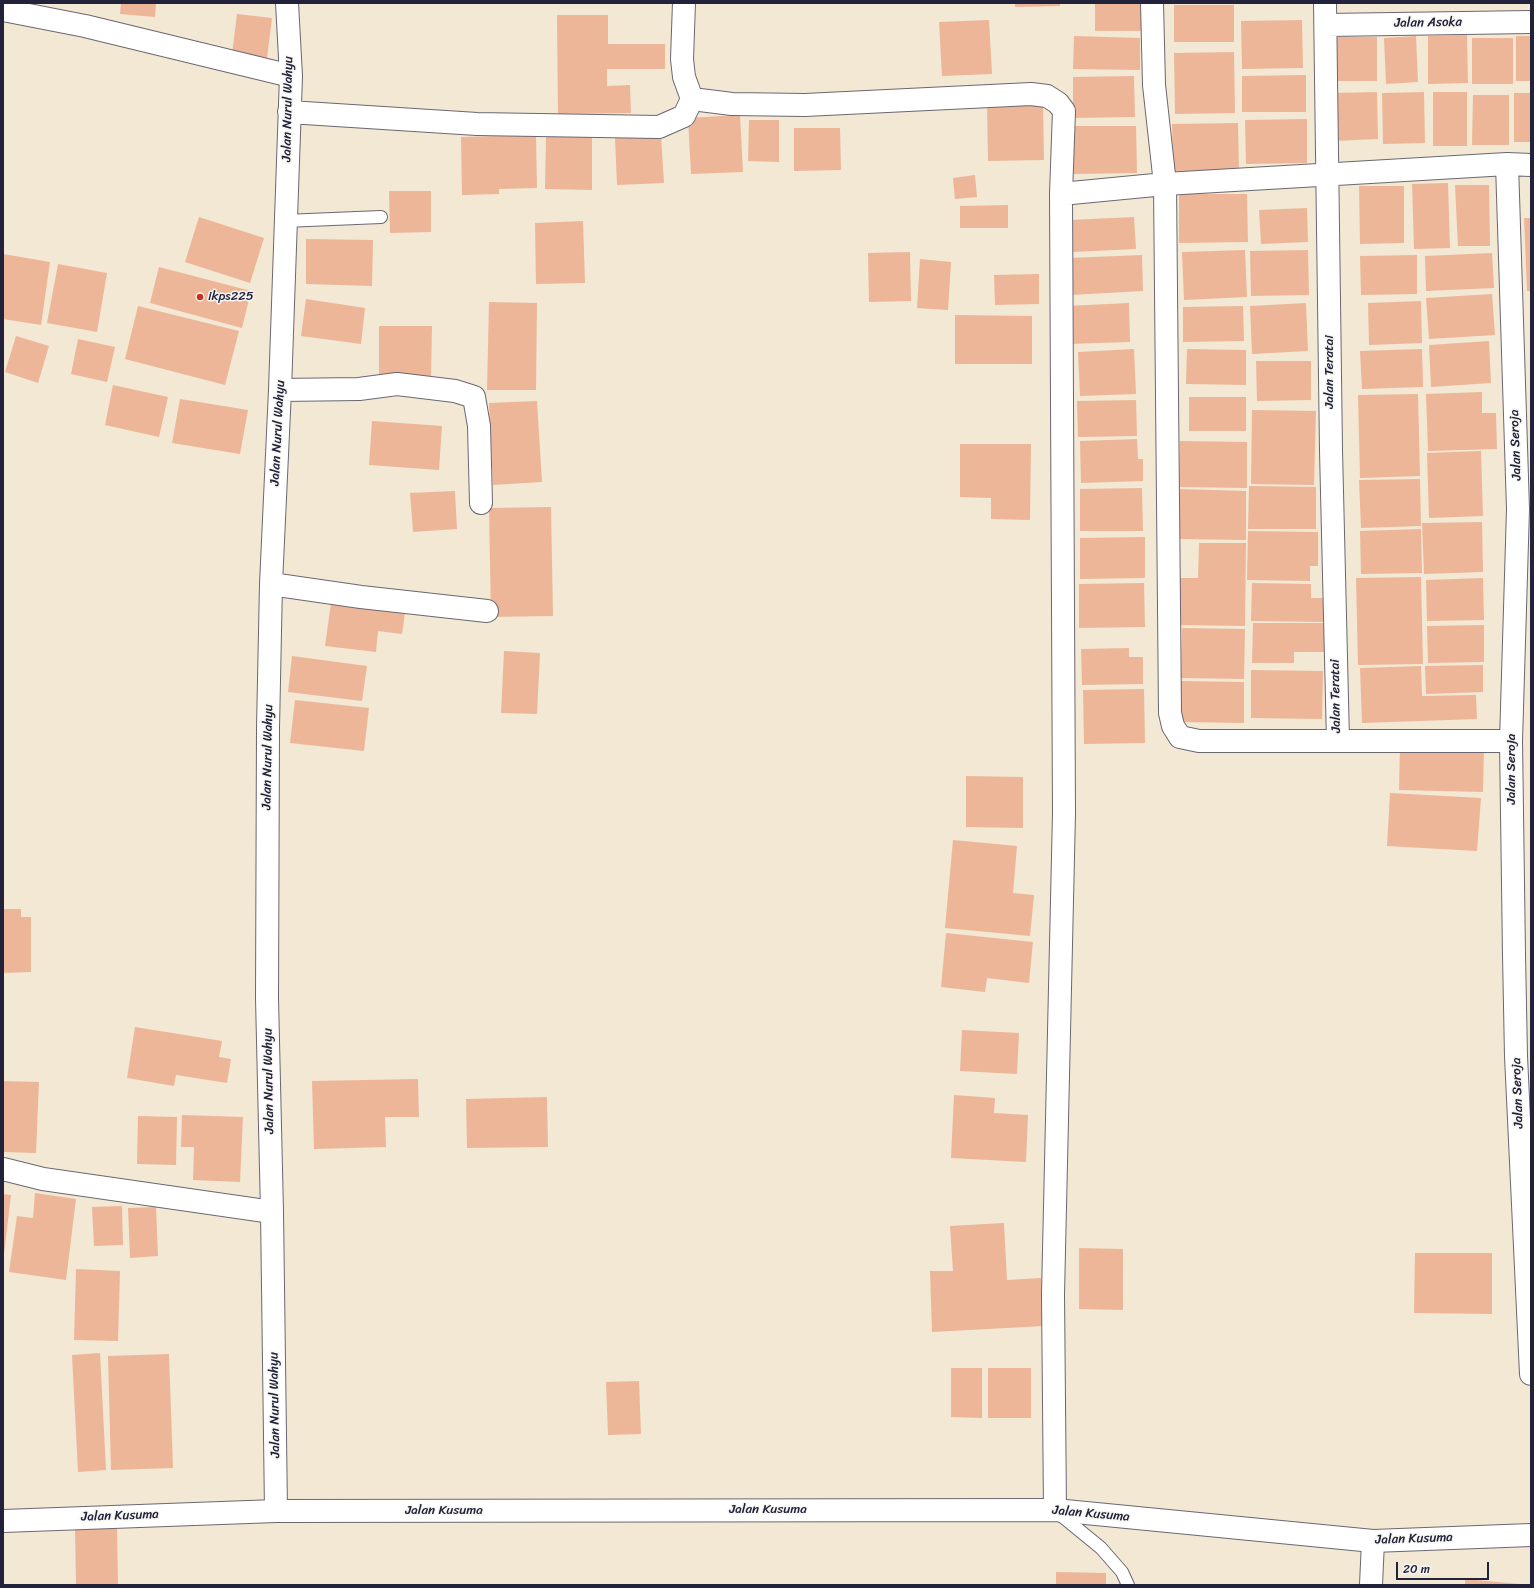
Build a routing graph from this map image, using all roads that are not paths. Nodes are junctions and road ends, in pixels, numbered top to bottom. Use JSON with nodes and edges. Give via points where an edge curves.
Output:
{"nodes":[{"id":1,"x":287,"y":3,"type":"edge"},
{"id":2,"x":684,"y":3,"type":"edge"},
{"id":3,"x":1152,"y":3,"type":"edge"},
{"id":4,"x":1325,"y":3,"type":"edge"},
{"id":5,"x":3,"y":10,"type":"edge"},
{"id":6,"x":1531,"y":22,"type":"edge"},
{"id":7,"x":1326,"y":25,"type":"junction"},
{"id":8,"x":291,"y":76,"type":"junction"},
{"id":9,"x":692,"y":99,"type":"junction"},
{"id":10,"x":289,"y":112,"type":"junction"},
{"id":11,"x":1507,"y":164,"type":"junction"},
{"id":12,"x":1531,"y":165,"type":"edge"},
{"id":13,"x":1328,"y":174,"type":"junction"},
{"id":14,"x":1164,"y":184,"type":"junction"},
{"id":15,"x":1061,"y":194,"type":"junction"},
{"id":16,"x":381,"y":217,"type":"dead end"},
{"id":17,"x":284,"y":221,"type":"junction"},
{"id":18,"x":280,"y":390,"type":"junction"},
{"id":19,"x":480,"y":503,"type":"dead end"},
{"id":20,"x":270,"y":584,"type":"junction"},
{"id":21,"x":487,"y":611,"type":"dead end"},
{"id":22,"x":1338,"y":741,"type":"junction"},
{"id":23,"x":1511,"y":741,"type":"junction"},
{"id":24,"x":3,"y":1169,"type":"edge"},
{"id":25,"x":272,"y":1212,"type":"junction"},
{"id":26,"x":1531,"y":1374,"type":"edge"},
{"id":27,"x":1055,"y":1510,"type":"junction"},
{"id":28,"x":276,"y":1511,"type":"junction"},
{"id":29,"x":3,"y":1521,"type":"edge"},
{"id":30,"x":1531,"y":1535,"type":"edge"},
{"id":31,"x":1373,"y":1541,"type":"junction"},
{"id":32,"x":1128,"y":1585,"type":"edge"},
{"id":33,"x":1371,"y":1585,"type":"edge"}],
"edges":[{"from":1,"to":8,"type":"street","name":"Jalan Nurul Wahyu"},
{"from":2,"to":9,"type":"street","via":[[682,59],[684,78]]},
{"from":3,"to":14,"type":"street","via":[[1154,85]]},
{"from":4,"to":7,"type":"street","name":"Jalan Teratai"},
{"from":5,"to":8,"type":"street","via":[[85,26]]},
{"from":6,"to":7,"type":"street","name":"Jalan Asoka"},
{"from":7,"to":13,"type":"street","name":"Jalan Teratai"},
{"from":8,"to":10,"type":"street","name":"Jalan Nurul Wahyu"},
{"from":9,"to":10,"type":"street","via":[[684,116],[659,127],[644,128],[477,124]]},
{"from":9,"to":15,"type":"street","via":[[732,104],[805,105],[1031,94],[1047,96],[1058,103],[1064,111]]},
{"from":10,"to":17,"type":"street","name":"Jalan Nurul Wahyu"},
{"from":11,"to":12,"type":"street"},
{"from":11,"to":13,"type":"street"},
{"from":11,"to":23,"type":"street","name":"Jalan Seroja","via":[[1518,509]]},
{"from":13,"to":14,"type":"street"},
{"from":13,"to":22,"type":"street","name":"Jalan Teratai","via":[[1331,458]]},
{"from":14,"to":15,"type":"street"},
{"from":14,"to":22,"type":"street","via":[[1170,713],[1173,726],[1180,737],[1199,741]]},
{"from":15,"to":27,"type":"street","via":[[1064,813],[1053,1294]]},
{"from":16,"to":17,"type":"lane"},
{"from":17,"to":18,"type":"street","name":"Jalan Nurul Wahyu"},
{"from":18,"to":19,"type":"street","via":[[359,389],[397,384],[455,391],[474,397],[478,426]]},
{"from":18,"to":20,"type":"street","name":"Jalan Nurul Wahyu"},
{"from":20,"to":21,"type":"street"},
{"from":20,"to":25,"type":"street","name":"Jalan Nurul Wahyu","via":[[267,998]]},
{"from":22,"to":23,"type":"street"},
{"from":23,"to":26,"type":"street","name":"Jalan Seroja","via":[[1516,1056]]},
{"from":24,"to":25,"type":"street","via":[[43,1179]]},
{"from":25,"to":28,"type":"street","name":"Jalan Nurul Wahyu"},
{"from":27,"to":28,"type":"street","name":"Jalan Kusuma"},
{"from":27,"to":31,"type":"street","name":"Jalan Kusuma"},
{"from":27,"to":32,"type":"lane","via":[[1101,1548],[1122,1572]]},
{"from":28,"to":29,"type":"street","name":"Jalan Kusuma"},
{"from":30,"to":31,"type":"street","name":"Jalan Kusuma"},
{"from":31,"to":33,"type":"street"}]}
